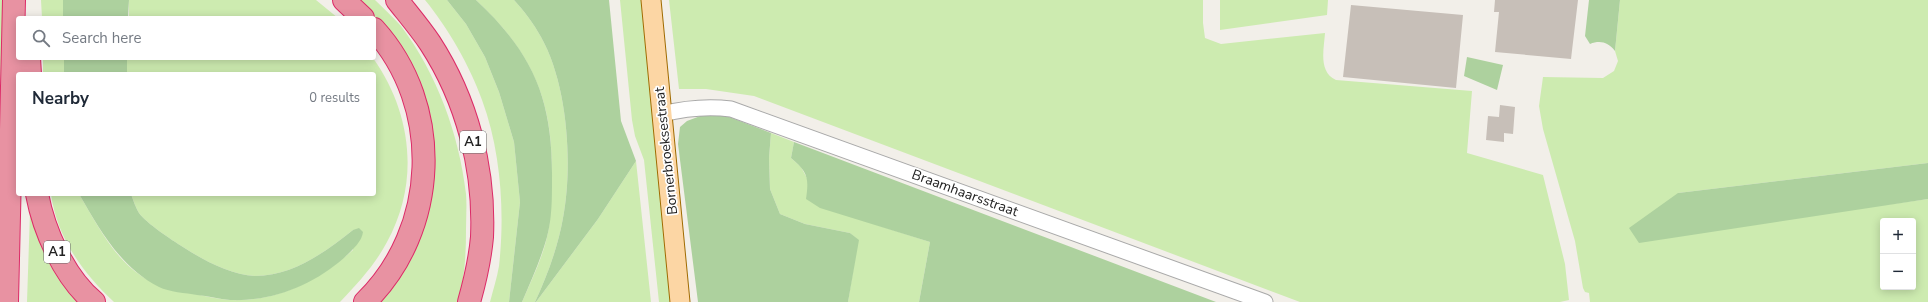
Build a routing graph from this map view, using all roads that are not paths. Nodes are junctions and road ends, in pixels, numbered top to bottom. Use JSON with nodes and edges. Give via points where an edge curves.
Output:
{"nodes":[{"id":1,"x":14,"y":0,"type":"edge"},
{"id":2,"x":22,"y":0,"type":"edge"},
{"id":3,"x":344,"y":0,"type":"edge"},
{"id":4,"x":397,"y":0,"type":"edge"},
{"id":5,"x":651,"y":0,"type":"edge"},
{"id":6,"x":26,"y":16,"type":"edge"},
{"id":7,"x":362,"y":16,"type":"edge"},
{"id":8,"x":376,"y":33,"type":"edge"},
{"id":9,"x":30,"y":60,"type":"edge"},
{"id":10,"x":30,"y":72,"type":"edge"},
{"id":11,"x":662,"y":114,"type":"junction"},
{"id":12,"x":37,"y":196,"type":"edge"},
{"id":13,"x":7,"y":302,"type":"edge"},
{"id":14,"x":94,"y":302,"type":"edge"},
{"id":15,"x":365,"y":302,"type":"edge"},
{"id":16,"x":469,"y":302,"type":"edge"},
{"id":17,"x":680,"y":302,"type":"edge"},
{"id":18,"x":1265,"y":302,"type":"edge"}],
"edges":[{"from":1,"to":13,"type":"highway"},
{"from":2,"to":6,"type":"highway"},
{"from":3,"to":7,"type":"highway"},
{"from":4,"to":16,"type":"highway","number":"A1","via":[[430,43],[456,89],[472,138],[480,185],[482,237]]},
{"from":5,"to":11,"type":"main road","name":"Bornerbroeksestraat"},
{"from":8,"to":15,"type":"highway","via":[[397,59],[410,86],[423,138],[424,182],[410,235],[387,278]]},
{"from":9,"to":10,"type":"highway"},
{"from":11,"to":17,"type":"main road","name":"Bornerbroeksestraat"},
{"from":11,"to":18,"type":"street","name":"Braamhaarsstraat","via":[[708,106],[731,109]]},
{"from":12,"to":14,"type":"highway","number":"A1","via":[[43,219],[66,269]]}]}
